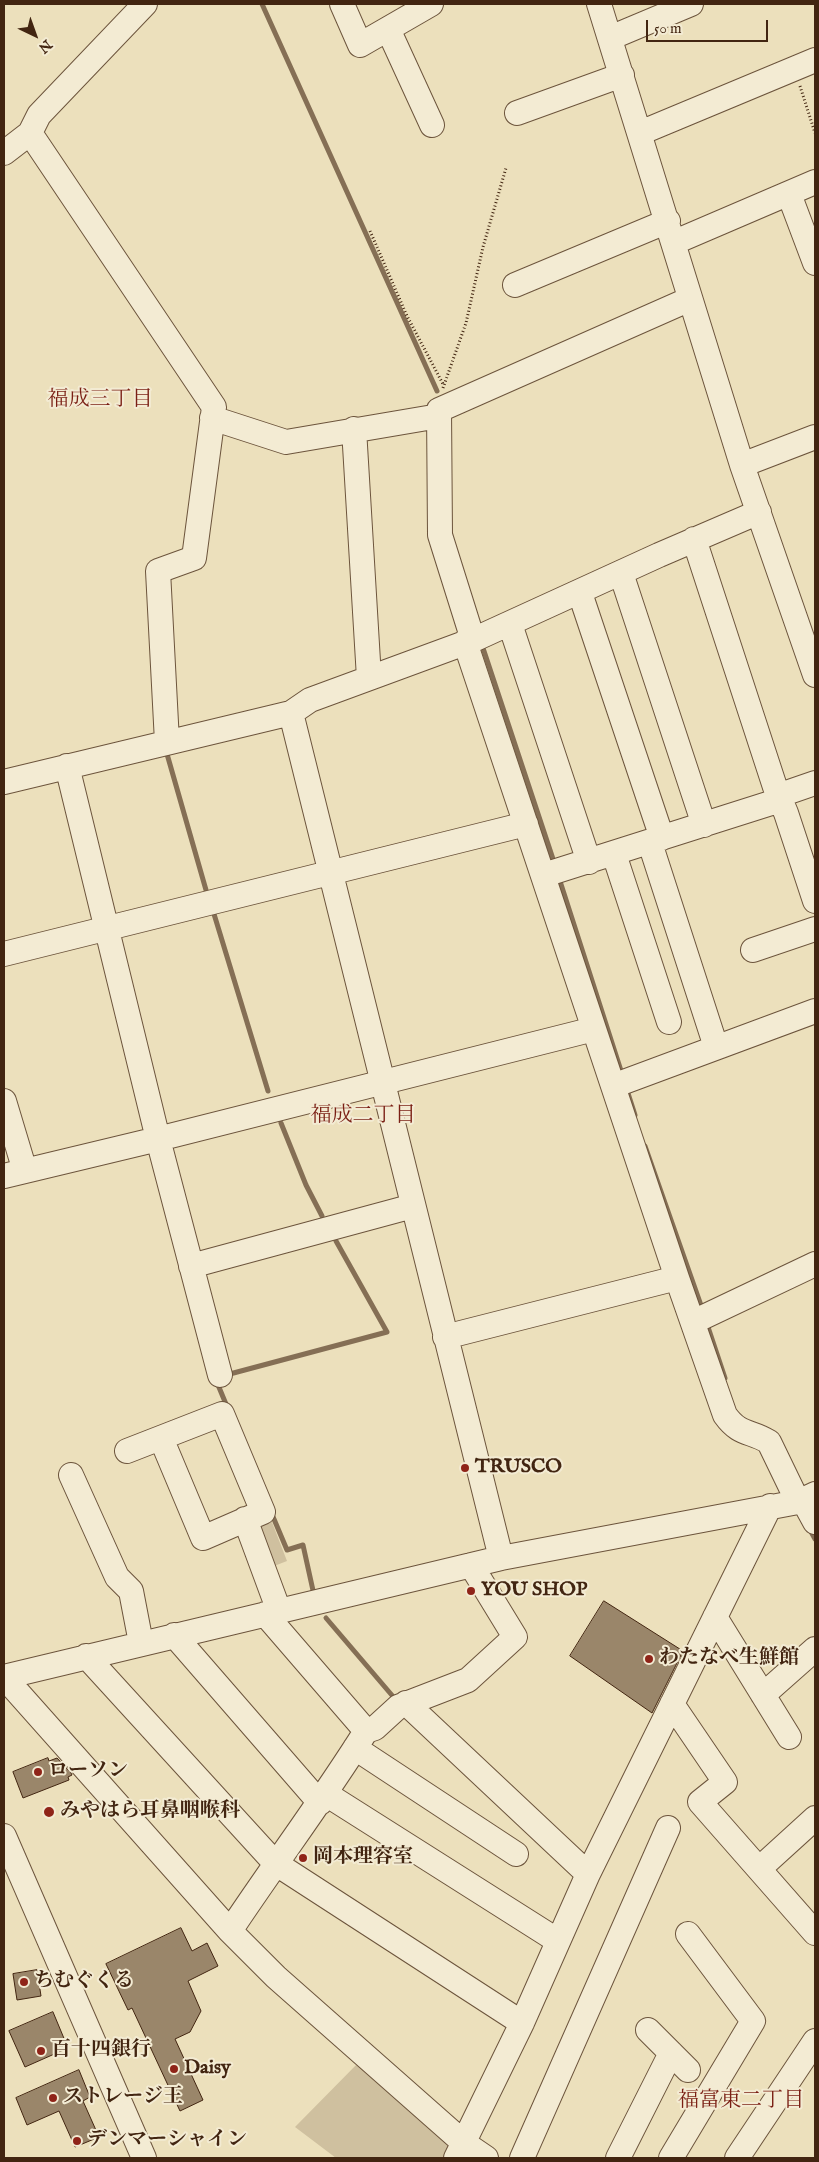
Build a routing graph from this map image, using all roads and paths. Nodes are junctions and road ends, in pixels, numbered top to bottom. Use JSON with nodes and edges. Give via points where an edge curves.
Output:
{"nodes":[{"id":1,"x":145,"y":4,"type":"edge"},
{"id":2,"x":342,"y":4,"type":"edge"},
{"id":3,"x":432,"y":4,"type":"edge"},
{"id":4,"x":599,"y":4,"type":"edge"},
{"id":5,"x":691,"y":4,"type":"edge"},
{"id":6,"x":407,"y":10,"type":"edge"},
{"id":7,"x":388,"y":29,"type":"junction"},
{"id":8,"x":616,"y":36,"type":"junction"},
{"id":9,"x":815,"y":60,"type":"edge"},
{"id":10,"x":794,"y":69,"type":"junction"},
{"id":11,"x":622,"y":75,"type":"junction"},
{"id":12,"x":517,"y":113,"type":"dead end"},
{"id":13,"x":432,"y":125,"type":"dead end"},
{"id":14,"x":646,"y":131,"type":"junction"},
{"id":15,"x":30,"y":133,"type":"junction"},
{"id":16,"x":815,"y":133,"type":"edge"},
{"id":17,"x":4,"y":152,"type":"edge"},
{"id":18,"x":506,"y":168,"type":"dead end"},
{"id":19,"x":815,"y":182,"type":"edge"},
{"id":20,"x":789,"y":194,"type":"junction"},
{"id":21,"x":370,"y":231,"type":"dead end"},
{"id":22,"x":677,"y":235,"type":"junction"},
{"id":23,"x":815,"y":262,"type":"edge"},
{"id":24,"x":515,"y":285,"type":"dead end"},
{"id":25,"x":690,"y":299,"type":"junction"},
{"id":26,"x":444,"y":385,"type":"junction"},
{"id":27,"x":439,"y":413,"type":"junction"},
{"id":28,"x":212,"y":418,"type":"junction"},
{"id":29,"x":354,"y":429,"type":"junction"},
{"id":30,"x":815,"y":437,"type":"edge"},
{"id":31,"x":742,"y":465,"type":"junction"},
{"id":32,"x":759,"y":512,"type":"junction"},
{"id":33,"x":694,"y":539,"type":"junction"},
{"id":34,"x":621,"y":573,"type":"junction"},
{"id":35,"x":580,"y":592,"type":"junction"},
{"id":36,"x":510,"y":624,"type":"junction"},
{"id":37,"x":808,"y":627,"type":"edge"},
{"id":38,"x":469,"y":641,"type":"junction"},
{"id":39,"x":815,"y":675,"type":"edge"},
{"id":40,"x":369,"y":678,"type":"junction"},
{"id":41,"x":292,"y":713,"type":"junction"},
{"id":42,"x":167,"y":742,"type":"junction"},
{"id":43,"x":67,"y":766,"type":"junction"},
{"id":44,"x":4,"y":782,"type":"edge"},
{"id":45,"x":815,"y":783,"type":"edge"},
{"id":46,"x":779,"y":798,"type":"junction"},
{"id":47,"x":526,"y":824,"type":"junction"},
{"id":48,"x":704,"y":825,"type":"junction"},
{"id":49,"x":656,"y":840,"type":"junction"},
{"id":50,"x":614,"y":854,"type":"junction"},
{"id":51,"x":589,"y":862,"type":"junction"},
{"id":52,"x":331,"y":872,"type":"junction"},
{"id":53,"x":552,"y":873,"type":"junction"},
{"id":54,"x":815,"y":901,"type":"edge"},
{"id":55,"x":106,"y":927,"type":"junction"},
{"id":56,"x":815,"y":929,"type":"edge"},
{"id":57,"x":753,"y":950,"type":"dead end"},
{"id":58,"x":4,"y":954,"type":"edge"},
{"id":59,"x":815,"y":1011,"type":"edge"},
{"id":60,"x":669,"y":1022,"type":"dead end"},
{"id":61,"x":594,"y":1029,"type":"junction"},
{"id":62,"x":716,"y":1047,"type":"junction"},
{"id":63,"x":383,"y":1082,"type":"junction"},
{"id":64,"x":621,"y":1083,"type":"junction"},
{"id":65,"x":4,"y":1101,"type":"edge"},
{"id":66,"x":158,"y":1140,"type":"junction"},
{"id":67,"x":14,"y":1174,"type":"edge"},
{"id":68,"x":414,"y":1206,"type":"junction"},
{"id":69,"x":815,"y":1264,"type":"edge"},
{"id":70,"x":191,"y":1266,"type":"junction"},
{"id":71,"x":677,"y":1278,"type":"junction"},
{"id":72,"x":701,"y":1319,"type":"junction"},
{"id":73,"x":445,"y":1337,"type":"junction"},
{"id":74,"x":220,"y":1375,"type":"dead end"},
{"id":75,"x":161,"y":1438,"type":"junction"},
{"id":76,"x":127,"y":1451,"type":"dead end"},
{"id":77,"x":71,"y":1475,"type":"dead end"},
{"id":78,"x":805,"y":1499,"type":"edge"},
{"id":79,"x":770,"y":1506,"type":"junction"},
{"id":80,"x":245,"y":1519,"type":"junction"},
{"id":81,"x":815,"y":1522,"type":"edge"},
{"id":82,"x":501,"y":1558,"type":"junction"},
{"id":83,"x":471,"y":1565,"type":"junction"},
{"id":84,"x":272,"y":1613,"type":"junction"},
{"id":85,"x":715,"y":1617,"type":"junction"},
{"id":86,"x":174,"y":1635,"type":"junction"},
{"id":87,"x":141,"y":1643,"type":"junction"},
{"id":88,"x":815,"y":1649,"type":"edge"},
{"id":89,"x":86,"y":1656,"type":"junction"},
{"id":90,"x":4,"y":1677,"type":"edge"},
{"id":91,"x":763,"y":1695,"type":"junction"},
{"id":92,"x":406,"y":1703,"type":"junction"},
{"id":93,"x":672,"y":1704,"type":"junction"},
{"id":94,"x":789,"y":1737,"type":"dead end"},
{"id":95,"x":360,"y":1739,"type":"junction"},
{"id":96,"x":323,"y":1798,"type":"junction"},
{"id":97,"x":815,"y":1818,"type":"edge"},
{"id":98,"x":668,"y":1828,"type":"dead end"},
{"id":99,"x":4,"y":1836,"type":"edge"},
{"id":100,"x":516,"y":1854,"type":"dead end"},
{"id":101,"x":275,"y":1862,"type":"junction"},
{"id":102,"x":759,"y":1869,"type":"junction"},
{"id":103,"x":588,"y":1874,"type":"junction"},
{"id":104,"x":230,"y":1930,"type":"junction"},
{"id":105,"x":815,"y":1933,"type":"edge"},
{"id":106,"x":688,"y":1934,"type":"dead end"},
{"id":107,"x":558,"y":1941,"type":"junction"},
{"id":108,"x":522,"y":2023,"type":"junction"},
{"id":109,"x":648,"y":2030,"type":"dead end"},
{"id":110,"x":815,"y":2041,"type":"edge"},
{"id":111,"x":671,"y":2053,"type":"junction"},
{"id":112,"x":688,"y":2070,"type":"dead end"},
{"id":113,"x":460,"y":2151,"type":"edge"},
{"id":114,"x":144,"y":2158,"type":"edge"},
{"id":115,"x":486,"y":2158,"type":"edge"},
{"id":116,"x":522,"y":2158,"type":"edge"},
{"id":117,"x":618,"y":2158,"type":"edge"},
{"id":118,"x":671,"y":2158,"type":"edge"},
{"id":119,"x":737,"y":2158,"type":"edge"}],
"edges":[{"from":1,"to":15,"type":"street","via":[[39,115]]},
{"from":2,"to":7,"type":"street","via":[[360,45]]},
{"from":3,"to":6,"type":"street"},
{"from":4,"to":8,"type":"street"},
{"from":5,"to":8,"type":"street"},
{"from":6,"to":7,"type":"street"},
{"from":7,"to":13,"type":"street"},
{"from":8,"to":11,"type":"street"},
{"from":9,"to":10,"type":"street"},
{"from":10,"to":14,"type":"street"},
{"from":10,"to":16,"type":"path"},
{"from":11,"to":12,"type":"street"},
{"from":11,"to":14,"type":"street"},
{"from":14,"to":22,"type":"street"},
{"from":15,"to":17,"type":"street"},
{"from":15,"to":28,"type":"street","via":[[214,407]]},
{"from":18,"to":26,"type":"path","via":[[466,323]]},
{"from":19,"to":20,"type":"street"},
{"from":20,"to":22,"type":"street"},
{"from":20,"to":23,"type":"street"},
{"from":21,"to":26,"type":"path","via":[[407,316]]},
{"from":22,"to":24,"type":"street"},
{"from":22,"to":25,"type":"street"},
{"from":25,"to":27,"type":"street"},
{"from":25,"to":31,"type":"street"},
{"from":26,"to":27,"type":"path"},
{"from":27,"to":29,"type":"street"},
{"from":27,"to":38,"type":"street","via":[[440,535]]},
{"from":28,"to":29,"type":"street","via":[[286,442]]},
{"from":28,"to":42,"type":"street","via":[[194,558],[158,571]]},
{"from":29,"to":40,"type":"street"},
{"from":30,"to":31,"type":"street"},
{"from":31,"to":32,"type":"street"},
{"from":32,"to":33,"type":"street"},
{"from":32,"to":37,"type":"street"},
{"from":33,"to":34,"type":"street"},
{"from":33,"to":46,"type":"street"},
{"from":34,"to":35,"type":"street"},
{"from":34,"to":48,"type":"street"},
{"from":35,"to":36,"type":"street"},
{"from":35,"to":49,"type":"street"},
{"from":36,"to":38,"type":"street"},
{"from":36,"to":51,"type":"street"},
{"from":37,"to":39,"type":"street"},
{"from":38,"to":40,"type":"street"},
{"from":38,"to":47,"type":"street"},
{"from":40,"to":41,"type":"street","via":[[310,700]]},
{"from":41,"to":42,"type":"street"},
{"from":41,"to":52,"type":"street"},
{"from":42,"to":43,"type":"street"},
{"from":43,"to":44,"type":"street"},
{"from":43,"to":55,"type":"street"},
{"from":45,"to":46,"type":"street"},
{"from":46,"to":48,"type":"street"},
{"from":46,"to":54,"type":"street"},
{"from":47,"to":52,"type":"street"},
{"from":47,"to":53,"type":"street"},
{"from":48,"to":49,"type":"street"},
{"from":49,"to":50,"type":"street"},
{"from":49,"to":62,"type":"street"},
{"from":50,"to":51,"type":"street"},
{"from":50,"to":60,"type":"street"},
{"from":51,"to":53,"type":"street"},
{"from":52,"to":55,"type":"street"},
{"from":52,"to":63,"type":"street"},
{"from":53,"to":61,"type":"street"},
{"from":55,"to":58,"type":"street"},
{"from":55,"to":66,"type":"street"},
{"from":56,"to":57,"type":"street"},
{"from":59,"to":62,"type":"street"},
{"from":61,"to":63,"type":"street"},
{"from":61,"to":64,"type":"street"},
{"from":62,"to":64,"type":"street"},
{"from":63,"to":66,"type":"street"},
{"from":63,"to":68,"type":"street"},
{"from":64,"to":71,"type":"street"},
{"from":65,"to":67,"type":"street"},
{"from":66,"to":67,"type":"street"},
{"from":66,"to":70,"type":"street"},
{"from":68,"to":70,"type":"street"},
{"from":68,"to":73,"type":"street"},
{"from":69,"to":72,"type":"street"},
{"from":70,"to":74,"type":"street"},
{"from":71,"to":72,"type":"street"},
{"from":71,"to":73,"type":"street"},
{"from":72,"to":78,"type":"street","via":[[725,1415],[739,1430],[768,1442]]},
{"from":73,"to":82,"type":"street"},
{"from":75,"to":76,"type":"street"},
{"from":75,"to":80,"type":"street","via":[[203,1538]]},
{"from":75,"to":80,"type":"street","via":[[222,1414],[263,1512]]},
{"from":77,"to":87,"type":"street","via":[[117,1577],[131,1591]]},
{"from":78,"to":79,"type":"street"},
{"from":78,"to":81,"type":"street"},
{"from":79,"to":82,"type":"street"},
{"from":79,"to":85,"type":"street"},
{"from":80,"to":84,"type":"street"},
{"from":82,"to":83,"type":"street"},
{"from":83,"to":84,"type":"street"},
{"from":83,"to":92,"type":"street","via":[[515,1637],[468,1680]]},
{"from":84,"to":86,"type":"street"},
{"from":84,"to":95,"type":"street"},
{"from":85,"to":91,"type":"street"},
{"from":85,"to":93,"type":"street"},
{"from":86,"to":87,"type":"street"},
{"from":86,"to":96,"type":"street"},
{"from":87,"to":89,"type":"street"},
{"from":88,"to":91,"type":"street"},
{"from":89,"to":90,"type":"street"},
{"from":89,"to":101,"type":"street"},
{"from":90,"to":104,"type":"street"},
{"from":91,"to":94,"type":"street"},
{"from":92,"to":95,"type":"street","via":[[398,1706]]},
{"from":92,"to":103,"type":"street"},
{"from":93,"to":102,"type":"street","via":[[725,1782],[700,1802]]},
{"from":93,"to":103,"type":"street"},
{"from":95,"to":96,"type":"street"},
{"from":95,"to":100,"type":"street"},
{"from":96,"to":101,"type":"street"},
{"from":96,"to":107,"type":"street"},
{"from":97,"to":102,"type":"street"},
{"from":98,"to":116,"type":"street"},
{"from":99,"to":114,"type":"street"},
{"from":101,"to":104,"type":"street"},
{"from":101,"to":108,"type":"street"},
{"from":102,"to":105,"type":"street"},
{"from":103,"to":107,"type":"street"},
{"from":104,"to":113,"type":"street"},
{"from":106,"to":118,"type":"street","via":[[753,2021]]},
{"from":107,"to":108,"type":"street"},
{"from":108,"to":113,"type":"street"},
{"from":109,"to":111,"type":"street"},
{"from":110,"to":119,"type":"street"},
{"from":111,"to":112,"type":"street"},
{"from":111,"to":117,"type":"street"},
{"from":113,"to":115,"type":"street"}]}
